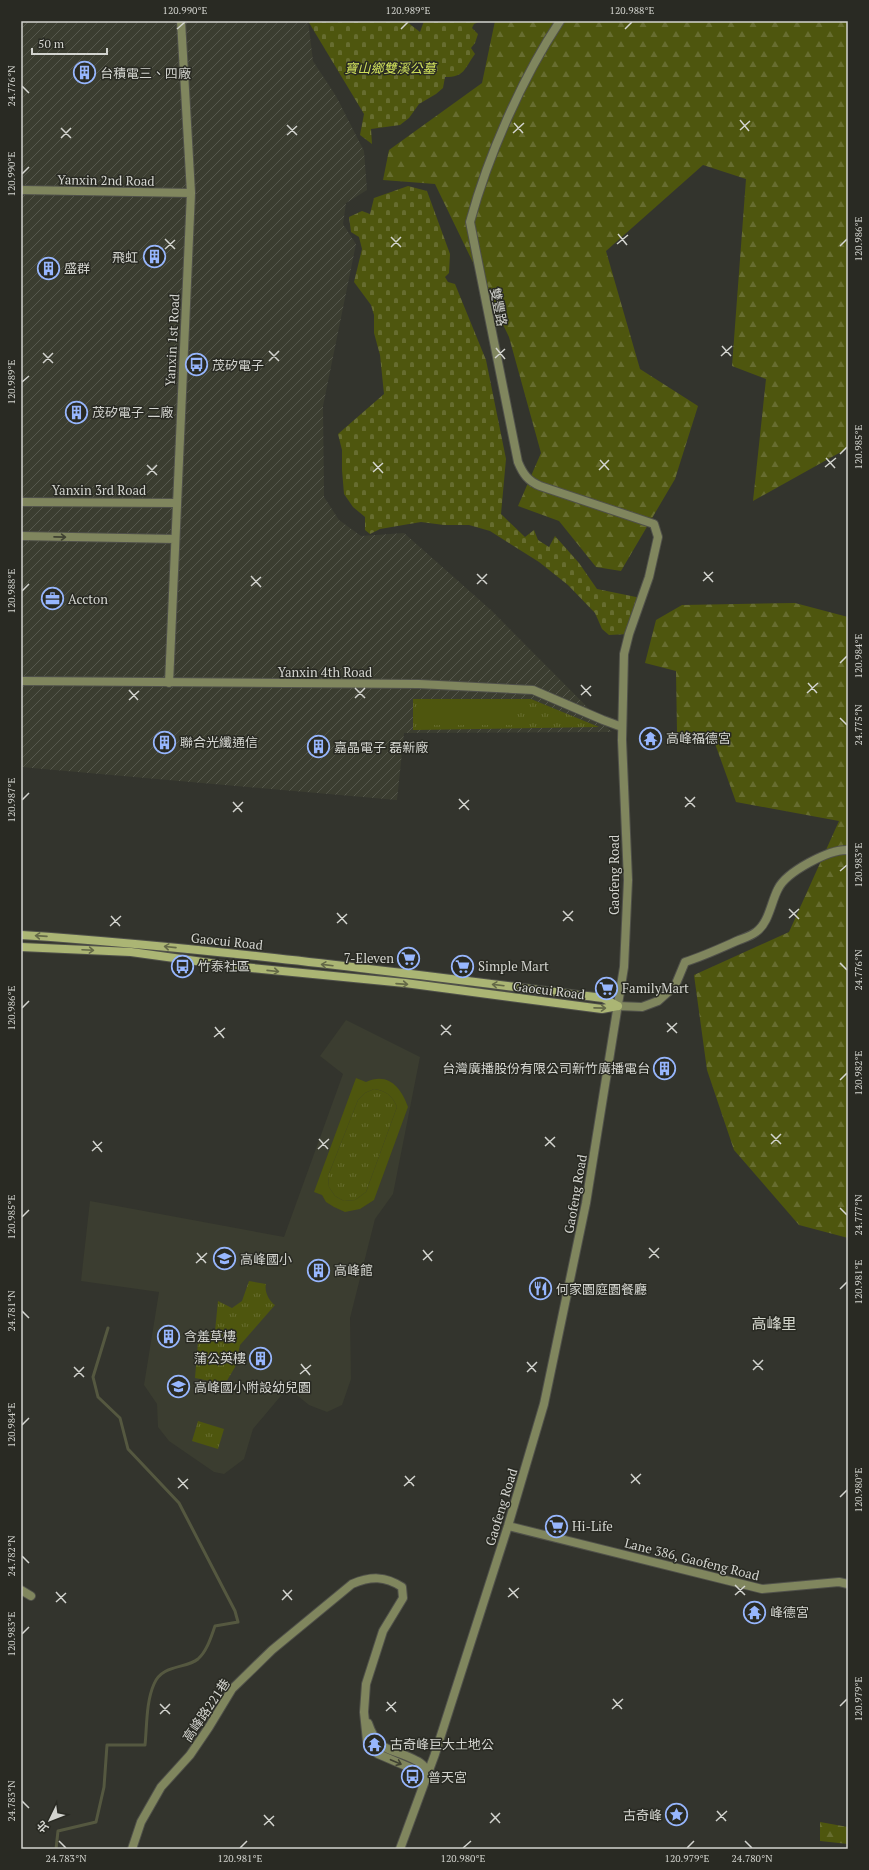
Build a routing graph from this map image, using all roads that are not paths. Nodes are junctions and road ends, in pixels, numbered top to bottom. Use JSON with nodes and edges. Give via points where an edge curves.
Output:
{"nodes":[{"id":1,"x":182,"y":21,"type":"edge"},
{"id":2,"x":560,"y":21,"type":"edge"},
{"id":3,"x":21,"y":190,"type":"edge"},
{"id":4,"x":191,"y":193,"type":"junction"},
{"id":5,"x":21,"y":502,"type":"edge"},
{"id":6,"x":177,"y":503,"type":"junction"},
{"id":7,"x":654,"y":524,"type":"joint"},
{"id":8,"x":21,"y":536,"type":"edge"},
{"id":9,"x":175,"y":539,"type":"junction"},
{"id":10,"x":21,"y":681,"type":"edge"},
{"id":11,"x":169,"y":684,"type":"junction"},
{"id":12,"x":622,"y":727,"type":"junction"},
{"id":13,"x":848,"y":850,"type":"edge"},
{"id":14,"x":21,"y":935,"type":"edge"},
{"id":15,"x":21,"y":947,"type":"edge"},
{"id":16,"x":618,"y":1006,"type":"junction"},
{"id":17,"x":508,"y":1526,"type":"junction"},
{"id":18,"x":848,"y":1584,"type":"edge"},
{"id":19,"x":21,"y":1590,"type":"edge"},
{"id":20,"x":30,"y":1596,"type":"dead end"},
{"id":21,"x":429,"y":1771,"type":"junction"},
{"id":22,"x":132,"y":1849,"type":"edge"},
{"id":23,"x":400,"y":1849,"type":"edge"}],
"edges":[{"from":1,"to":4,"type":"street","name":"Yanxin 1st Road"},
{"from":2,"to":7,"type":"street","name":"雙豐路","via":[[521,90],[480,186],[470,222],[518,462],[523,475],[540,486]]},
{"from":3,"to":4,"type":"street","name":"Yanxin 2nd Road"},
{"from":4,"to":6,"type":"street","name":"Yanxin 1st Road"},
{"from":5,"to":6,"type":"street","name":"Yanxin 3rd Road"},
{"from":6,"to":9,"type":"street","name":"Yanxin 1st Road"},
{"from":7,"to":12,"type":"street","name":"Gaofeng Road","via":[[658,537],[649,577],[624,654]]},
{"from":8,"to":9,"type":"street","one_way":true},
{"from":9,"to":11,"type":"street","name":"Yanxin 1st Road"},
{"from":10,"to":11,"type":"street","name":"Yanxin 4th Road"},
{"from":11,"to":12,"type":"street","name":"Yanxin 4th Road","via":[[419,684],[533,690]]},
{"from":12,"to":16,"type":"street","name":"Gaofeng Road","via":[[628,880],[624,967]]},
{"from":13,"to":16,"type":"street","via":[[824,856],[791,875],[778,888],[772,906],[756,932],[685,962],[675,986],[658,1001],[642,1007]]},
{"from":16,"to":14,"type":"street","name":"Gaocui Road","one_way":true,"via":[[603,998],[406,973],[133,943]]},
{"from":15,"to":16,"type":"street","name":"Gaocui Road","one_way":true,"via":[[131,952],[232,966],[405,983],[602,1009]]},
{"from":16,"to":17,"type":"street","name":"Gaofeng Road","via":[[586,1203],[544,1404]]},
{"from":17,"to":18,"type":"street","name":"Lane 386, Gaofeng Road","via":[[762,1589],[839,1582]]},
{"from":17,"to":21,"type":"street","name":"Gaofeng Road"},
{"from":19,"to":20,"type":"street"},
{"from":21,"to":22,"type":"street","name":"高峰路221巷","via":[[418,1761],[381,1746],[373,1736],[364,1712],[366,1684],[383,1631],[403,1598],[402,1587],[393,1581],[365,1578],[352,1584],[278,1645],[232,1689],[190,1755],[161,1787],[141,1822]]},
{"from":21,"to":23,"type":"street","name":"Gaofeng Road"}]}
